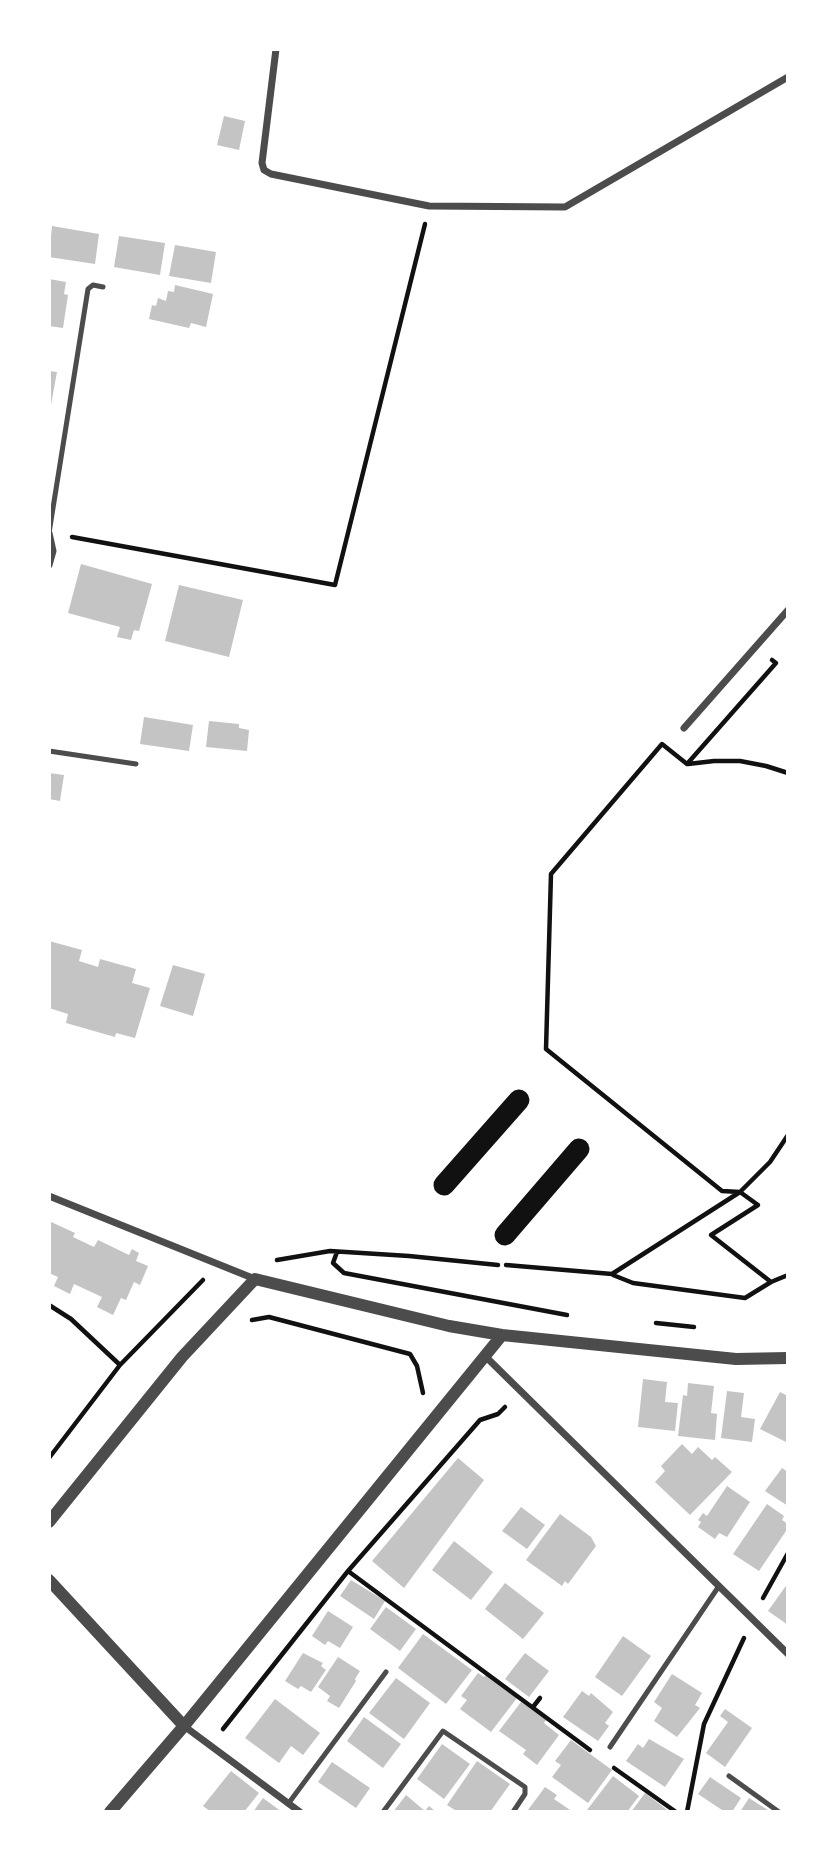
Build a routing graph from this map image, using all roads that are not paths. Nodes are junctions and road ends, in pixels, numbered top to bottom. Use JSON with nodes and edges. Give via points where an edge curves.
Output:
{"nodes":[{"id":1,"x":276,"y":49,"type":"edge"},
{"id":2,"x":788,"y":77,"type":"edge"},
{"id":3,"x":103,"y":287,"type":"dead end"},
{"id":4,"x":49,"y":533,"type":"edge"},
{"id":5,"x":49,"y":565,"type":"edge"},
{"id":6,"x":788,"y":610,"type":"edge"},
{"id":7,"x":684,"y":728,"type":"dead end"},
{"id":8,"x":49,"y":751,"type":"edge"},
{"id":9,"x":135,"y":764,"type":"dead end"},
{"id":10,"x":519,"y":1100,"type":"dead end"},
{"id":11,"x":579,"y":1149,"type":"dead end"},
{"id":12,"x":444,"y":1185,"type":"dead end"},
{"id":13,"x":49,"y":1196,"type":"edge"},
{"id":14,"x":505,"y":1235,"type":"dead end"},
{"id":15,"x":255,"y":1279,"type":"junction"},
{"id":16,"x":502,"y":1335,"type":"junction"},
{"id":17,"x":485,"y":1356,"type":"junction"},
{"id":18,"x":788,"y":1358,"type":"edge"},
{"id":19,"x":49,"y":1522,"type":"edge"},
{"id":20,"x":49,"y":1580,"type":"edge"},
{"id":21,"x":719,"y":1586,"type":"junction"},
{"id":22,"x":788,"y":1653,"type":"edge"},
{"id":23,"x":386,"y":1672,"type":"dead end"},
{"id":24,"x":184,"y":1726,"type":"junction"},
{"id":25,"x":610,"y":1747,"type":"dead end"},
{"id":26,"x":729,"y":1776,"type":"dead end"},
{"id":27,"x":288,"y":1804,"type":"junction"},
{"id":28,"x":110,"y":1812,"type":"edge"},
{"id":29,"x":300,"y":1812,"type":"edge"},
{"id":30,"x":383,"y":1812,"type":"edge"},
{"id":31,"x":513,"y":1812,"type":"edge"},
{"id":32,"x":779,"y":1812,"type":"edge"}],
"edges":[{"from":1,"to":2,"type":"street","via":[[264,170],[429,206],[565,207]]},
{"from":3,"to":4,"type":"lane","via":[[88,289]]},
{"from":4,"to":5,"type":"street","via":[[53,551]]},
{"from":6,"to":7,"type":"street"},
{"from":8,"to":9,"type":"lane"},
{"from":10,"to":12,"type":"highway"},
{"from":11,"to":14,"type":"highway"},
{"from":13,"to":15,"type":"street"},
{"from":15,"to":16,"type":"street"},
{"from":15,"to":19,"type":"street","via":[[182,1357]]},
{"from":16,"to":17,"type":"street"},
{"from":16,"to":18,"type":"street","via":[[736,1359]]},
{"from":17,"to":21,"type":"street"},
{"from":17,"to":24,"type":"street"},
{"from":20,"to":24,"type":"street"},
{"from":21,"to":22,"type":"street"},
{"from":21,"to":25,"type":"lane"},
{"from":23,"to":27,"type":"lane"},
{"from":24,"to":27,"type":"street"},
{"from":24,"to":28,"type":"street"},
{"from":26,"to":32,"type":"lane"},
{"from":27,"to":29,"type":"street"},
{"from":30,"to":31,"type":"lane","via":[[443,1731],[525,1787]]}]}
